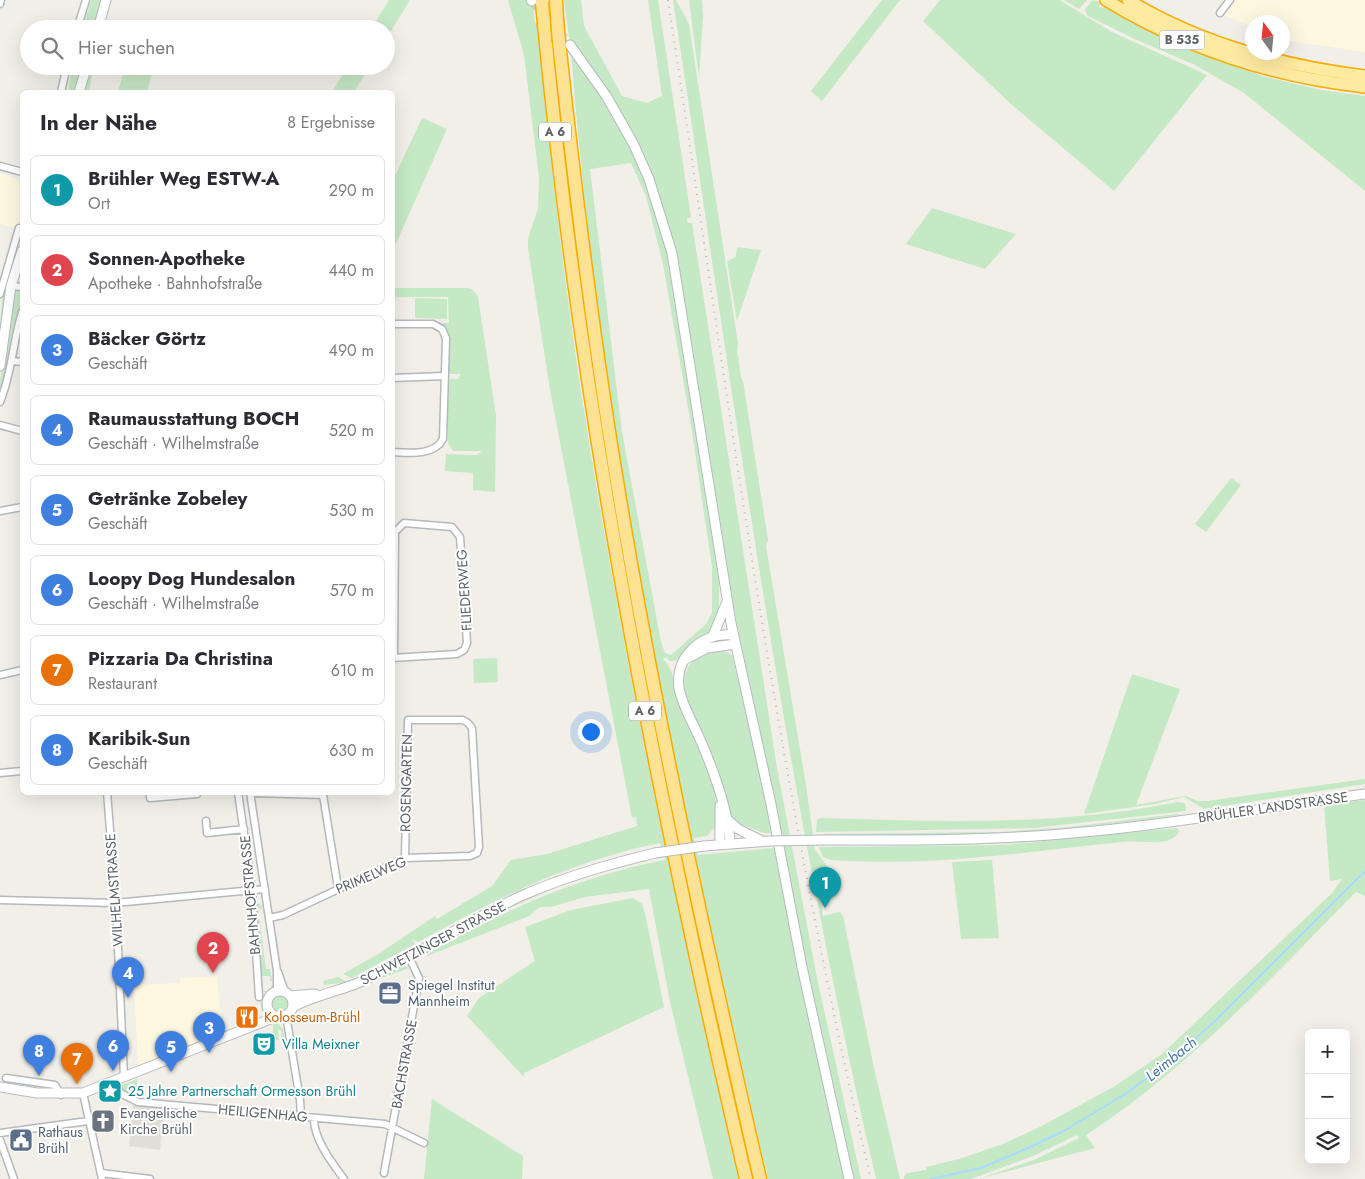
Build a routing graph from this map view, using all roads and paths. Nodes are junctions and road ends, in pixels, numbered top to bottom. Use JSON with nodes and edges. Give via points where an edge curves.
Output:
{"nodes":[{"id":1,"x":1,"y":0,"type":"edge"},
{"id":2,"x":86,"y":0,"type":"edge"},
{"id":3,"x":106,"y":0,"type":"edge"},
{"id":4,"x":556,"y":0,"type":"edge"},
{"id":5,"x":1106,"y":0,"type":"edge"},
{"id":6,"x":1128,"y":0,"type":"edge"},
{"id":7,"x":1230,"y":0,"type":"edge"},
{"id":8,"x":537,"y":1,"type":"edge"},
{"id":9,"x":0,"y":4,"type":"edge"},
{"id":10,"x":1220,"y":14,"type":"dead end"},
{"id":11,"x":80,"y":20,"type":"edge"},
{"id":12,"x":100,"y":20,"type":"edge"},
{"id":13,"x":565,"y":44,"type":"junction"},
{"id":14,"x":65,"y":75,"type":"edge"},
{"id":15,"x":84,"y":75,"type":"edge"},
{"id":16,"x":1365,"y":76,"type":"edge"},
{"id":17,"x":1365,"y":87,"type":"edge"},
{"id":18,"x":61,"y":90,"type":"edge"},
{"id":19,"x":80,"y":90,"type":"edge"},
{"id":20,"x":0,"y":166,"type":"edge"},
{"id":21,"x":20,"y":171,"type":"edge"},
{"id":22,"x":20,"y":228,"type":"edge"},
{"id":23,"x":20,"y":258,"type":"edge"},
{"id":24,"x":12,"y":286,"type":"junction"},
{"id":25,"x":20,"y":287,"type":"edge"},
{"id":26,"x":0,"y":294,"type":"edge"},
{"id":27,"x":20,"y":319,"type":"edge"},
{"id":28,"x":395,"y":324,"type":"edge"},
{"id":29,"x":13,"y":361,"type":"junction"},
{"id":30,"x":20,"y":362,"type":"edge"},
{"id":31,"x":0,"y":366,"type":"edge"},
{"id":32,"x":444,"y":376,"type":"junction"},
{"id":33,"x":395,"y":378,"type":"edge"},
{"id":34,"x":0,"y":402,"type":"edge"},
{"id":35,"x":0,"y":425,"type":"edge"},
{"id":36,"x":20,"y":430,"type":"edge"},
{"id":37,"x":395,"y":452,"type":"edge"},
{"id":38,"x":20,"y":507,"type":"edge"},
{"id":39,"x":0,"y":511,"type":"edge"},
{"id":40,"x":395,"y":532,"type":"edge"},
{"id":41,"x":727,"y":601,"type":"junction"},
{"id":42,"x":713,"y":636,"type":"junction"},
{"id":43,"x":734,"y":640,"type":"junction"},
{"id":44,"x":395,"y":658,"type":"edge"},
{"id":45,"x":684,"y":661,"type":"junction"},
{"id":46,"x":20,"y":670,"type":"edge"},
{"id":47,"x":0,"y":675,"type":"edge"},
{"id":48,"x":20,"y":771,"type":"edge"},
{"id":49,"x":0,"y":773,"type":"edge"},
{"id":50,"x":1365,"y":794,"type":"edge"},
{"id":51,"x":106,"y":795,"type":"edge"},
{"id":52,"x":150,"y":795,"type":"edge"},
{"id":53,"x":185,"y":795,"type":"edge"},
{"id":54,"x":238,"y":795,"type":"edge"},
{"id":55,"x":250,"y":795,"type":"edge"},
{"id":56,"x":323,"y":795,"type":"edge"},
{"id":57,"x":720,"y":800,"type":"junction"},
{"id":58,"x":727,"y":819,"type":"junction"},
{"id":59,"x":206,"y":821,"type":"dead end"},
{"id":60,"x":244,"y":829,"type":"junction"},
{"id":61,"x":824,"y":840,"type":"joint"},
{"id":62,"x":766,"y":841,"type":"junction"},
{"id":63,"x":730,"y":843,"type":"junction"},
{"id":64,"x":720,"y":844,"type":"junction"},
{"id":65,"x":477,"y":852,"type":"joint"},
{"id":66,"x":405,"y":858,"type":"junction"},
{"id":67,"x":338,"y":888,"type":"junction"},
{"id":68,"x":265,"y":889,"type":"junction"},
{"id":69,"x":252,"y":890,"type":"junction"},
{"id":70,"x":0,"y":900,"type":"edge"},
{"id":71,"x":115,"y":903,"type":"junction"},
{"id":72,"x":269,"y":918,"type":"junction"},
{"id":73,"x":409,"y":957,"type":"junction"},
{"id":74,"x":284,"y":994,"type":"junction"},
{"id":75,"x":317,"y":995,"type":"junction"},
{"id":76,"x":259,"y":997,"type":"dead end"},
{"id":77,"x":292,"y":1007,"type":"junction"},
{"id":78,"x":269,"y":1010,"type":"junction"},
{"id":79,"x":282,"y":1016,"type":"junction"},
{"id":80,"x":258,"y":1025,"type":"junction"},
{"id":81,"x":124,"y":1076,"type":"junction"},
{"id":82,"x":6,"y":1078,"type":"dead end"},
{"id":83,"x":114,"y":1080,"type":"junction"},
{"id":84,"x":0,"y":1087,"type":"edge"},
{"id":85,"x":83,"y":1093,"type":"junction"},
{"id":86,"x":61,"y":1095,"type":"junction"},
{"id":87,"x":301,"y":1117,"type":"junction"},
{"id":88,"x":314,"y":1118,"type":"junction"},
{"id":89,"x":88,"y":1122,"type":"junction"},
{"id":90,"x":392,"y":1127,"type":"junction"},
{"id":91,"x":0,"y":1133,"type":"edge"},
{"id":92,"x":0,"y":1140,"type":"edge"},
{"id":93,"x":424,"y":1143,"type":"dead end"},
{"id":94,"x":384,"y":1173,"type":"dead end"},
{"id":95,"x":101,"y":1176,"type":"edge"},
{"id":96,"x":14,"y":1179,"type":"edge"},
{"id":97,"x":150,"y":1179,"type":"edge"},
{"id":98,"x":344,"y":1179,"type":"edge"},
{"id":99,"x":746,"y":1179,"type":"edge"},
{"id":100,"x":760,"y":1179,"type":"edge"},
{"id":101,"x":849,"y":1179,"type":"edge"}],
"edges":[{"from":1,"to":9,"type":"street"},
{"from":2,"to":11,"type":"street"},
{"from":3,"to":12,"type":"main road"},
{"from":4,"to":13,"type":"highway","number":"A 6","bridge":true,"via":[[557,19]]},
{"from":5,"to":17,"type":"highway","number":"B 535","via":[[1167,33],[1236,60],[1306,78]]},
{"from":6,"to":16,"type":"highway","number":"B 535","via":[[1196,33],[1247,52],[1306,67]]},
{"from":7,"to":10,"type":"street"},
{"from":8,"to":99,"type":"highway","number":"A 6","bridge":true,"via":[[544,24],[579,325],[618,571],[679,879]]},
{"from":13,"to":41,"type":"main road","via":[[608,97],[634,145],[668,238],[679,289]]},
{"from":13,"to":100,"type":"highway","number":"A 6","via":[[587,281],[633,574],[696,892]]},
{"from":14,"to":18,"type":"street"},
{"from":15,"to":19,"type":"main road"},
{"from":20,"to":21,"type":"street"},
{"from":22,"to":26,"type":"street"},
{"from":23,"to":24,"type":"main road"},
{"from":24,"to":25,"type":"street"},
{"from":24,"to":31,"type":"main road"},
{"from":27,"to":29,"type":"street"},
{"from":28,"to":32,"type":"street","via":[[439,326],[445,333]]},
{"from":29,"to":30,"type":"street"},
{"from":29,"to":34,"type":"street"},
{"from":32,"to":33,"type":"street"},
{"from":32,"to":37,"type":"street","via":[[444,430],[439,446],[430,450]]},
{"from":35,"to":36,"type":"street"},
{"from":38,"to":39,"type":"street"},
{"from":40,"to":44,"type":"street","name":"FLIEDERWEG","via":[[404,523],[457,530],[467,643],[457,654]]},
{"from":41,"to":42,"type":"main road"},
{"from":41,"to":43,"type":"main road"},
{"from":42,"to":43,"type":"main road"},
{"from":42,"to":45,"type":"main road","via":[[692,648]]},
{"from":43,"to":45,"type":"main road","via":[[707,648]]},
{"from":43,"to":101,"type":"main road"},
{"from":45,"to":57,"type":"main road","via":[[679,676],[681,695],[711,767]]},
{"from":46,"to":47,"type":"street"},
{"from":48,"to":49,"type":"street"},
{"from":50,"to":61,"type":"main road","name":"BRÜHLER LANDSTRASSE","via":[[1017,837]]},
{"from":51,"to":71,"type":"street","name":"WILHELMSTRASSE"},
{"from":52,"to":53,"type":"street","via":[[150,798]]},
{"from":54,"to":60,"type":"street","name":"BAHNHOFSTRASSE"},
{"from":55,"to":68,"type":"street","name":"BAHNHOFSTRASSE"},
{"from":56,"to":67,"type":"street"},
{"from":57,"to":58,"type":"main road"},
{"from":57,"to":64,"type":"main road"},
{"from":58,"to":62,"type":"main road"},
{"from":58,"to":63,"type":"main road"},
{"from":59,"to":60,"type":"street","via":[[208,833]]},
{"from":60,"to":69,"type":"street","name":"BAHNHOFSTRASSE"},
{"from":61,"to":62,"type":"main road","name":"SCHWETZINGER STRASSE","bridge":true},
{"from":62,"to":63,"type":"main road","name":"SCHWETZINGER STRASSE"},
{"from":63,"to":64,"type":"main road","name":"SCHWETZINGER STRASSE"},
{"from":64,"to":73,"type":"main road","name":"SCHWETZINGER STRASSE","bridge":true,"via":[[655,853],[588,871],[520,897]]},
{"from":65,"to":66,"type":"street","name":"PRIMELWEG","via":[[470,856]]},
{"from":65,"to":66,"type":"street","name":"ROSENGARTEN","via":[[472,728],[462,720],[408,720]]},
{"from":66,"to":67,"type":"street","name":"PRIMELWEG"},
{"from":67,"to":72,"type":"street","name":"PRIMELWEG","via":[[283,915]]},
{"from":68,"to":69,"type":"street"},
{"from":68,"to":72,"type":"street","name":"BAHNHOFSTRASSE"},
{"from":69,"to":71,"type":"street"},
{"from":69,"to":76,"type":"street","name":"BAHNHOFSTRASSE"},
{"from":70,"to":71,"type":"street"},
{"from":71,"to":81,"type":"street","name":"WILHELMSTRASSE"},
{"from":72,"to":74,"type":"street","name":"BAHNHOFSTRASSE"},
{"from":73,"to":75,"type":"main road","name":"SCHWETZINGER STRASSE","via":[[358,983]]},
{"from":73,"to":90,"type":"street","name":"BACHSTRASSE","via":[[419,978]]},
{"from":74,"to":75,"type":"main road","name":"SCHWETZINGER STRASSE"},
{"from":74,"to":77,"type":"main road"},
{"from":74,"to":78,"type":"main road","via":[[269,999]]},
{"from":75,"to":77,"type":"main road","name":"SCHWETZINGER STRASSE"},
{"from":77,"to":79,"type":"main road"},
{"from":78,"to":79,"type":"main road"},
{"from":78,"to":80,"type":"main road"},
{"from":79,"to":80,"type":"main road"},
{"from":79,"to":87,"type":"street"},
{"from":80,"to":81,"type":"main road"},
{"from":81,"to":83,"type":"main road"},
{"from":82,"to":86,"type":"street","via":[[55,1085]]},
{"from":83,"to":85,"type":"main road"},
{"from":83,"to":87,"type":"street","name":"HEILIGENHAG","via":[[120,1094],[138,1102]]},
{"from":84,"to":86,"type":"main road"},
{"from":85,"to":86,"type":"main road"},
{"from":85,"to":89,"type":"street"},
{"from":87,"to":88,"type":"street","name":"HEILIGENHAG"},
{"from":88,"to":90,"type":"street","name":"HEILIGENHAG","via":[[373,1122]]},
{"from":88,"to":98,"type":"street","via":[[323,1146]]},
{"from":89,"to":91,"type":"street"},
{"from":89,"to":95,"type":"street"},
{"from":90,"to":93,"type":"street","name":"HEILIGENHAG"},
{"from":90,"to":94,"type":"street","name":"BACHSTRASSE"},
{"from":92,"to":96,"type":"street"},
{"from":95,"to":97,"type":"street"}]}
